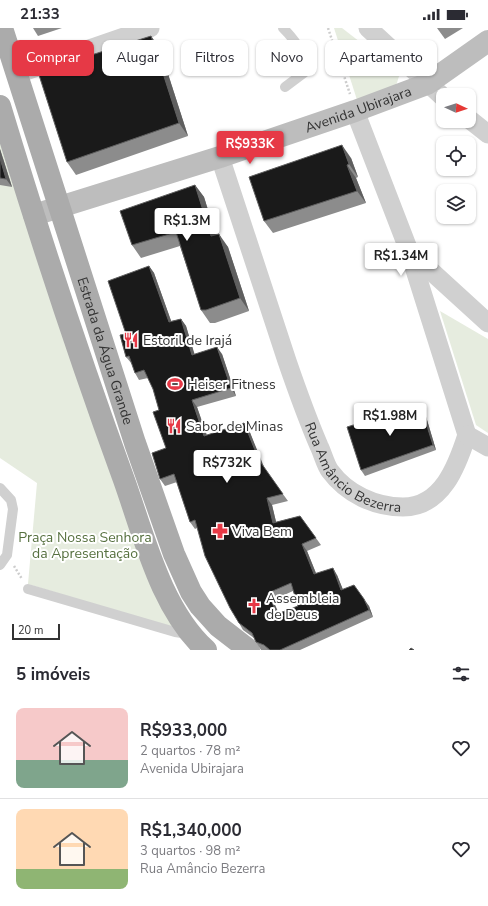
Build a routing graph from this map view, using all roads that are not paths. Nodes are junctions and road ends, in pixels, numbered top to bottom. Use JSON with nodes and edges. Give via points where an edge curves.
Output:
{"nodes":[{"id":1,"x":2,"y":28,"type":"edge"},
{"id":2,"x":150,"y":28,"type":"edge"},
{"id":3,"x":283,"y":28,"type":"edge"},
{"id":4,"x":368,"y":28,"type":"edge"},
{"id":5,"x":294,"y":40,"type":"edge"},
{"id":6,"x":488,"y":41,"type":"edge"},
{"id":7,"x":94,"y":47,"type":"edge"},
{"id":8,"x":12,"y":59,"type":"edge"},
{"id":9,"x":18,"y":76,"type":"edge"},
{"id":10,"x":300,"y":76,"type":"edge"},
{"id":11,"x":285,"y":87,"type":"dead end"},
{"id":12,"x":435,"y":91,"type":"edge"},
{"id":13,"x":0,"y":106,"type":"edge"},
{"id":14,"x":355,"y":111,"type":"junction"},
{"id":15,"x":476,"y":125,"type":"edge"},
{"id":16,"x":488,"y":134,"type":"edge"},
{"id":17,"x":220,"y":157,"type":"junction"},
{"id":18,"x":59,"y":206,"type":"junction"},
{"id":19,"x":34,"y":215,"type":"junction"},
{"id":20,"x":409,"y":251,"type":"junction"},
{"id":21,"x":488,"y":323,"type":"edge"},
{"id":22,"x":467,"y":435,"type":"junction"},
{"id":23,"x":488,"y":447,"type":"edge"},
{"id":24,"x":0,"y":488,"type":"edge"},
{"id":25,"x":0,"y":565,"type":"edge"},
{"id":26,"x":28,"y":588,"type":"road end"},
{"id":27,"x":191,"y":634,"type":"junction"},
{"id":28,"x":206,"y":650,"type":"edge"},
{"id":29,"x":249,"y":650,"type":"edge"}],
"edges":[{"from":1,"to":8,"type":"main road","name":"Estrada da Água Grande"},
{"from":2,"to":7,"type":"street"},
{"from":3,"to":5,"type":"lane"},
{"from":4,"to":12,"type":"street"},
{"from":6,"to":12,"type":"street","name":"Avenida Ubirajara"},
{"from":9,"to":18,"type":"main road","name":"Estrada da Água Grande"},
{"from":10,"to":11,"type":"lane"},
{"from":12,"to":14,"type":"street","name":"Avenida Ubirajara"},
{"from":13,"to":19,"type":"main road","name":"Estrada da Água Grande"},
{"from":14,"to":17,"type":"street","name":"Avenida Ubirajara"},
{"from":14,"to":20,"type":"street"},
{"from":15,"to":16,"type":"street"},
{"from":17,"to":18,"type":"street","name":"Avenida Ubirajara"},
{"from":17,"to":22,"type":"street","name":"Rua Amâncio Bezerra","via":[[304,412],[330,471],[350,491],[373,503],[390,507],[408,507],[432,498],[448,480]]},
{"from":18,"to":19,"type":"street","name":"Avenida Ubirajara"},
{"from":18,"to":29,"type":"main road","name":"Estrada da Água Grande","via":[[135,443],[174,554],[200,606],[218,626]]},
{"from":19,"to":27,"type":"main road","name":"Estrada da Água Grande","via":[[97,407],[162,586]]},
{"from":20,"to":21,"type":"street"},
{"from":20,"to":22,"type":"street"},
{"from":22,"to":23,"type":"street"},
{"from":24,"to":25,"type":"lane","via":[[11,500],[13,509],[7,555]]},
{"from":26,"to":27,"type":"lane","via":[[174,632]]},
{"from":27,"to":28,"type":"main road","name":"Estrada da Água Grande"}]}
